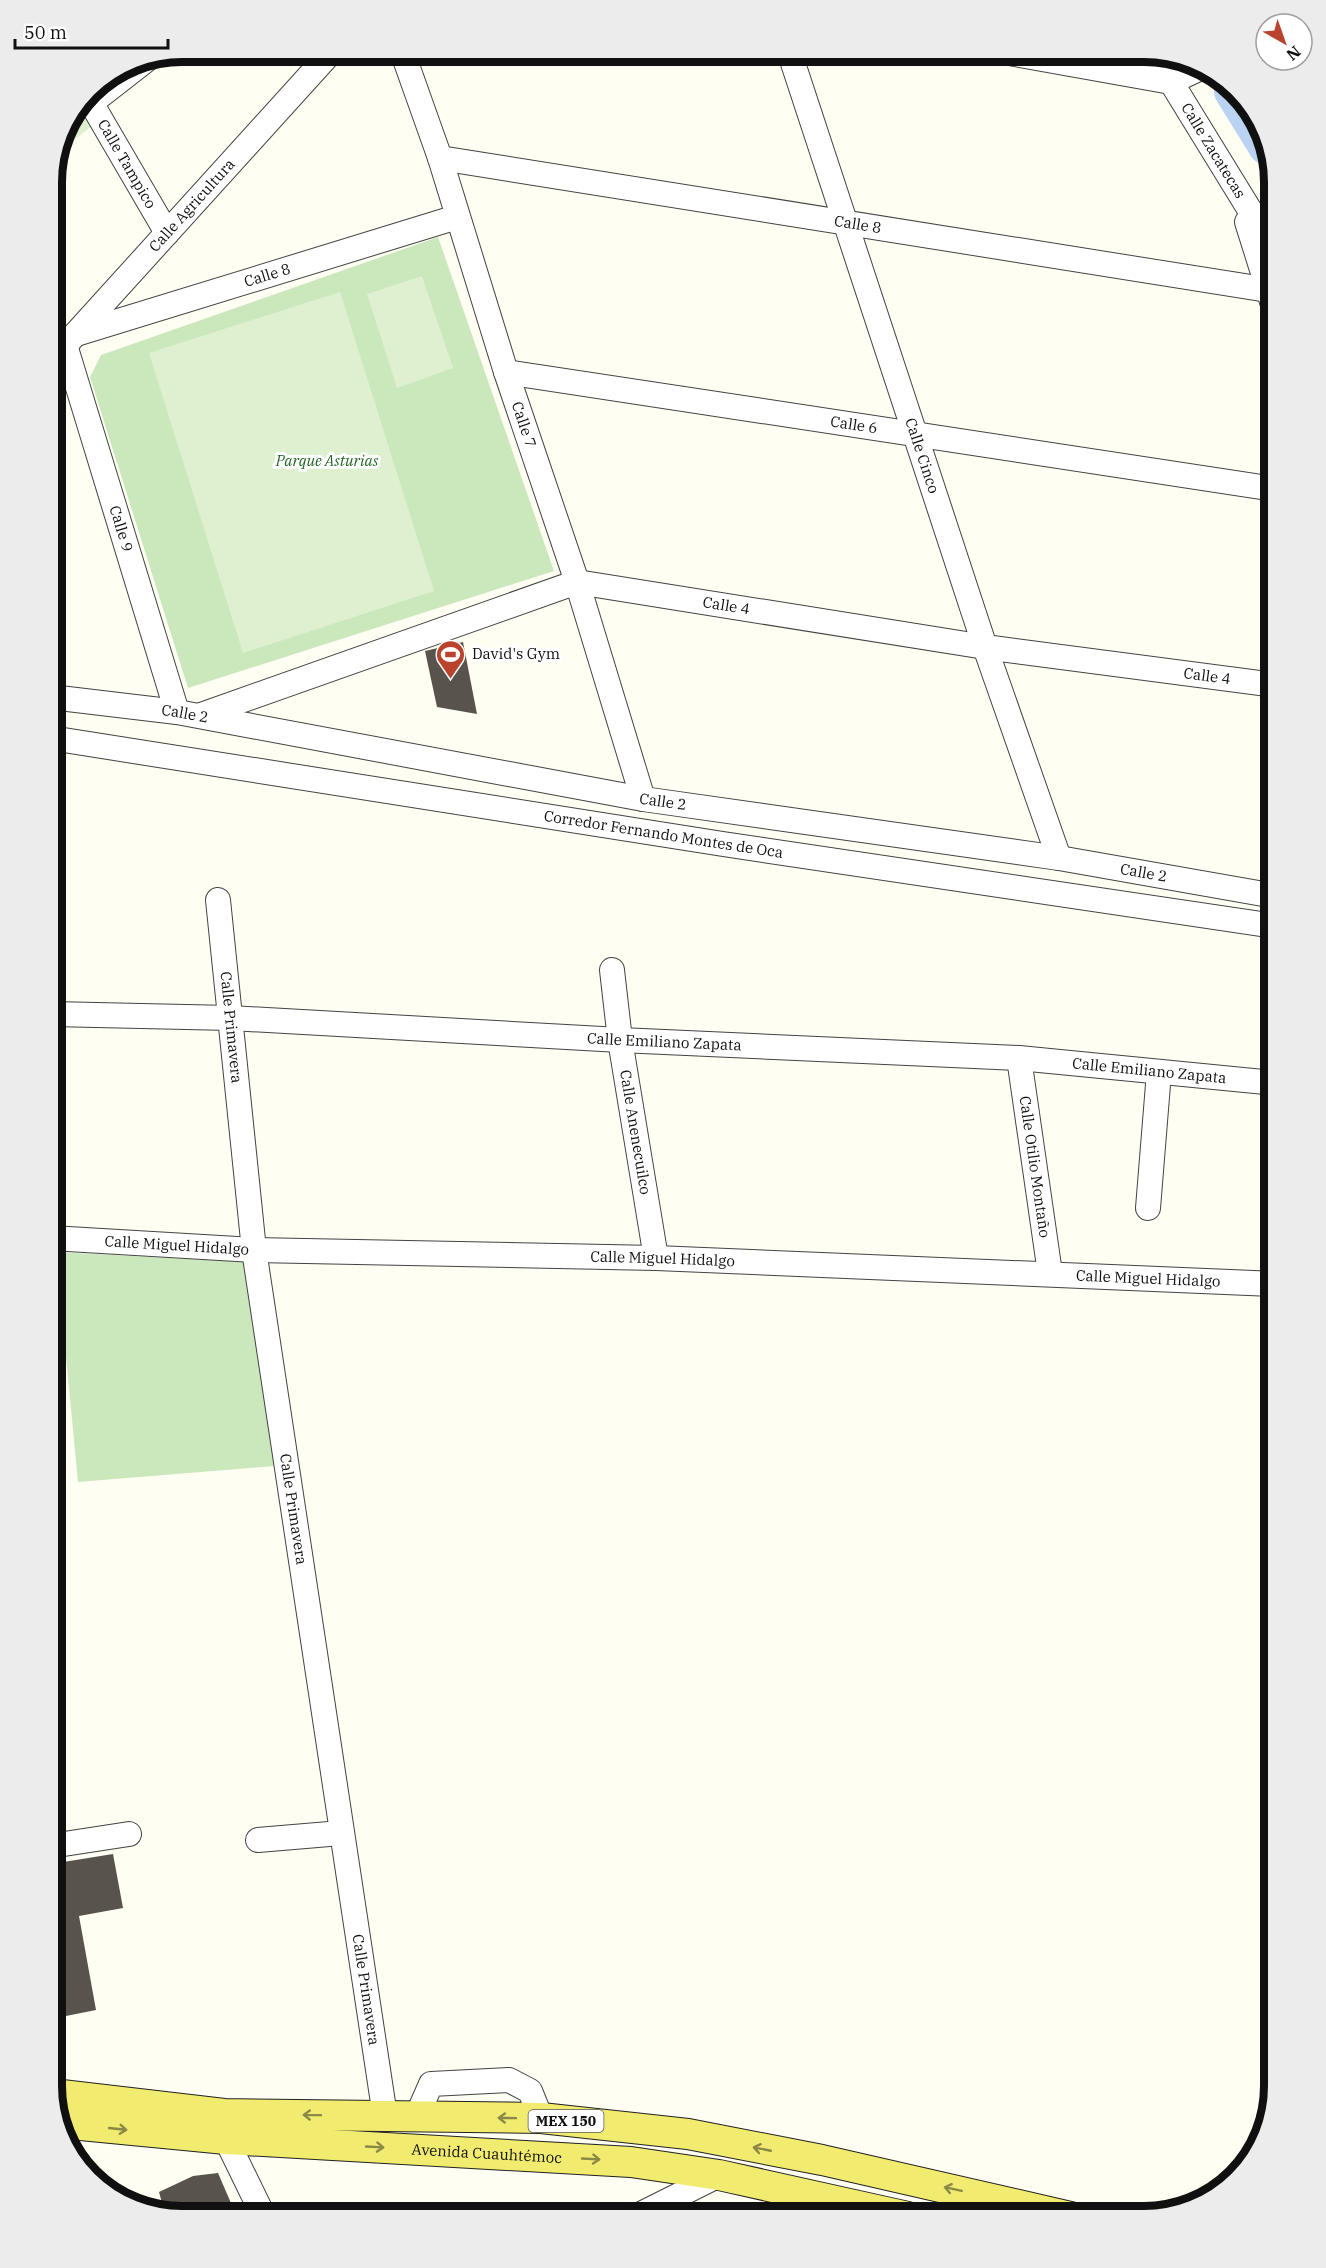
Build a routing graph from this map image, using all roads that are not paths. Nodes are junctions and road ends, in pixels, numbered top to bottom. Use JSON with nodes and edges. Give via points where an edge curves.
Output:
{"nodes":[{"id":1,"x":322,"y":62,"type":"edge"},
{"id":2,"x":406,"y":62,"type":"edge"},
{"id":3,"x":793,"y":62,"type":"edge"},
{"id":4,"x":1059,"y":62,"type":"edge"},
{"id":5,"x":1159,"y":63,"type":"edge"},
{"id":6,"x":1192,"y":72,"type":"edge"},
{"id":7,"x":1171,"y":82,"type":"junction"},
{"id":8,"x":92,"y":103,"type":"edge"},
{"id":9,"x":440,"y":158,"type":"junction"},
{"id":10,"x":1236,"y":189,"type":"junction"},
{"id":11,"x":457,"y":218,"type":"junction"},
{"id":12,"x":846,"y":222,"type":"junction"},
{"id":13,"x":167,"y":233,"type":"junction"},
{"id":14,"x":1264,"y":233,"type":"edge"},
{"id":15,"x":1264,"y":271,"type":"edge"},
{"id":16,"x":1264,"y":295,"type":"edge"},
{"id":17,"x":64,"y":347,"type":"edge"},
{"id":18,"x":506,"y":372,"type":"junction"},
{"id":19,"x":915,"y":434,"type":"junction"},
{"id":20,"x":1264,"y":487,"type":"edge"},
{"id":21,"x":577,"y":582,"type":"junction"},
{"id":22,"x":985,"y":646,"type":"junction"},
{"id":23,"x":1264,"y":684,"type":"edge"},
{"id":24,"x":62,"y":698,"type":"edge"},
{"id":25,"x":188,"y":714,"type":"junction"},
{"id":26,"x":62,"y":740,"type":"edge"},
{"id":27,"x":643,"y":800,"type":"junction"},
{"id":28,"x":1059,"y":858,"type":"junction"},
{"id":29,"x":1264,"y":894,"type":"edge"},
{"id":30,"x":218,"y":900,"type":"dead end"},
{"id":31,"x":1264,"y":924,"type":"edge"},
{"id":32,"x":612,"y":970,"type":"dead end"},
{"id":33,"x":62,"y":1014,"type":"edge"},
{"id":34,"x":231,"y":1018,"type":"junction"},
{"id":35,"x":620,"y":1040,"type":"junction"},
{"id":36,"x":1019,"y":1058,"type":"junction"},
{"id":37,"x":1159,"y":1072,"type":"junction"},
{"id":38,"x":1264,"y":1082,"type":"edge"},
{"id":39,"x":1148,"y":1208,"type":"dead end"},
{"id":40,"x":62,"y":1239,"type":"edge"},
{"id":41,"x":254,"y":1250,"type":"junction"},
{"id":42,"x":656,"y":1258,"type":"junction"},
{"id":43,"x":1050,"y":1273,"type":"junction"},
{"id":44,"x":1264,"y":1283,"type":"edge"},
{"id":45,"x":341,"y":1833,"type":"junction"},
{"id":46,"x":129,"y":1834,"type":"dead end"},
{"id":47,"x":258,"y":1840,"type":"dead end"},
{"id":48,"x":62,"y":1844,"type":"edge"},
{"id":49,"x":63,"y":2095,"type":"edge"},
{"id":50,"x":385,"y":2116,"type":"junction"},
{"id":51,"x":68,"y":2124,"type":"edge"},
{"id":52,"x":226,"y":2139,"type":"junction"},
{"id":53,"x":822,"y":2160,"type":"junction"},
{"id":54,"x":719,"y":2175,"type":"junction"},
{"id":55,"x":816,"y":2196,"type":"junction"},
{"id":56,"x":259,"y":2206,"type":"edge"},
{"id":57,"x":657,"y":2206,"type":"edge"},
{"id":58,"x":860,"y":2206,"type":"edge"},
{"id":59,"x":1023,"y":2206,"type":"edge"}],
"edges":[{"from":1,"to":13,"type":"street","name":"Calle Agricultura"},
{"from":2,"to":9,"type":"street","name":"Calle 7"},
{"from":3,"to":12,"type":"street","name":"Calle Cinco"},
{"from":4,"to":7,"type":"street"},
{"from":5,"to":7,"type":"street","name":"Calle Zacatecas"},
{"from":6,"to":7,"type":"street"},
{"from":7,"to":10,"type":"street","name":"Calle Zacatecas"},
{"from":8,"to":13,"type":"street","name":"Calle Tampico"},
{"from":9,"to":11,"type":"street","name":"Calle 7"},
{"from":9,"to":12,"type":"street","name":"Calle 8"},
{"from":10,"to":14,"type":"street","name":"Calle Zacatecas"},
{"from":10,"to":15,"type":"street"},
{"from":11,"to":17,"type":"street","name":"Calle 8"},
{"from":11,"to":18,"type":"street","name":"Calle 7"},
{"from":12,"to":16,"type":"street","name":"Calle 8"},
{"from":12,"to":19,"type":"street","name":"Calle Cinco"},
{"from":13,"to":17,"type":"street","name":"Calle Agricultura"},
{"from":17,"to":25,"type":"street","name":"Calle 9"},
{"from":18,"to":19,"type":"street","name":"Calle 6"},
{"from":18,"to":21,"type":"street","name":"Calle 7"},
{"from":19,"to":20,"type":"street","name":"Calle 6"},
{"from":19,"to":22,"type":"street","name":"Calle Cinco"},
{"from":21,"to":22,"type":"street","name":"Calle 4"},
{"from":21,"to":25,"type":"street","name":"Calle 4"},
{"from":21,"to":27,"type":"street","name":"Calle 7"},
{"from":22,"to":23,"type":"street","name":"Calle 4"},
{"from":22,"to":28,"type":"street","name":"Calle Cinco"},
{"from":24,"to":25,"type":"street","name":"Calle 2"},
{"from":25,"to":27,"type":"street","name":"Calle 2"},
{"from":26,"to":31,"type":"street","name":"Corredor Fernando Montes de Oca"},
{"from":27,"to":28,"type":"street","name":"Calle 2"},
{"from":28,"to":29,"type":"street","name":"Calle 2"},
{"from":30,"to":34,"type":"street","name":"Calle Primavera"},
{"from":32,"to":35,"type":"street","name":"Calle Anenecuilco"},
{"from":33,"to":34,"type":"street","name":"Calle Emiliano Zapata"},
{"from":34,"to":35,"type":"street","name":"Calle Emiliano Zapata"},
{"from":34,"to":41,"type":"street","name":"Calle Primavera"},
{"from":35,"to":36,"type":"street","name":"Calle Emiliano Zapata"},
{"from":35,"to":42,"type":"street","name":"Calle Anenecuilco"},
{"from":36,"to":37,"type":"street","name":"Calle Emiliano Zapata"},
{"from":36,"to":43,"type":"street","name":"Calle Otilio Montaño"},
{"from":37,"to":38,"type":"street","name":"Calle Emiliano Zapata"},
{"from":37,"to":39,"type":"street"},
{"from":40,"to":41,"type":"street","name":"Calle Miguel Hidalgo"},
{"from":41,"to":42,"type":"street","name":"Calle Miguel Hidalgo"},
{"from":41,"to":45,"type":"street","name":"Calle Primavera"},
{"from":42,"to":43,"type":"street","name":"Calle Miguel Hidalgo"},
{"from":43,"to":44,"type":"street","name":"Calle Miguel Hidalgo"},
{"from":45,"to":47,"type":"street"},
{"from":45,"to":50,"type":"street","name":"Calle Primavera"},
{"from":46,"to":48,"type":"street"},
{"from":50,"to":49,"type":"main road","number":"MEX 150","one_way":true,"via":[[224,2114]]},
{"from":53,"to":50,"type":"main road","number":"MEX 150","one_way":true,"via":[[688,2134],[541,2118]]},
{"from":51,"to":52,"type":"main road","name":"Avenida Cuauhtémoc","one_way":true},
{"from":52,"to":54,"type":"main road","name":"Avenida Cuauhtémoc","one_way":true,"via":[[631,2162]]},
{"from":52,"to":56,"type":"street"},
{"from":53,"to":55,"type":"main road"},
{"from":59,"to":53,"type":"main road","number":"MEX 150","one_way":true},
{"from":54,"to":55,"type":"main road","name":"Avenida Cuauhtémoc"},
{"from":54,"to":57,"type":"street"},
{"from":55,"to":58,"type":"main road","name":"Avenida Cuauhtémoc"}]}
